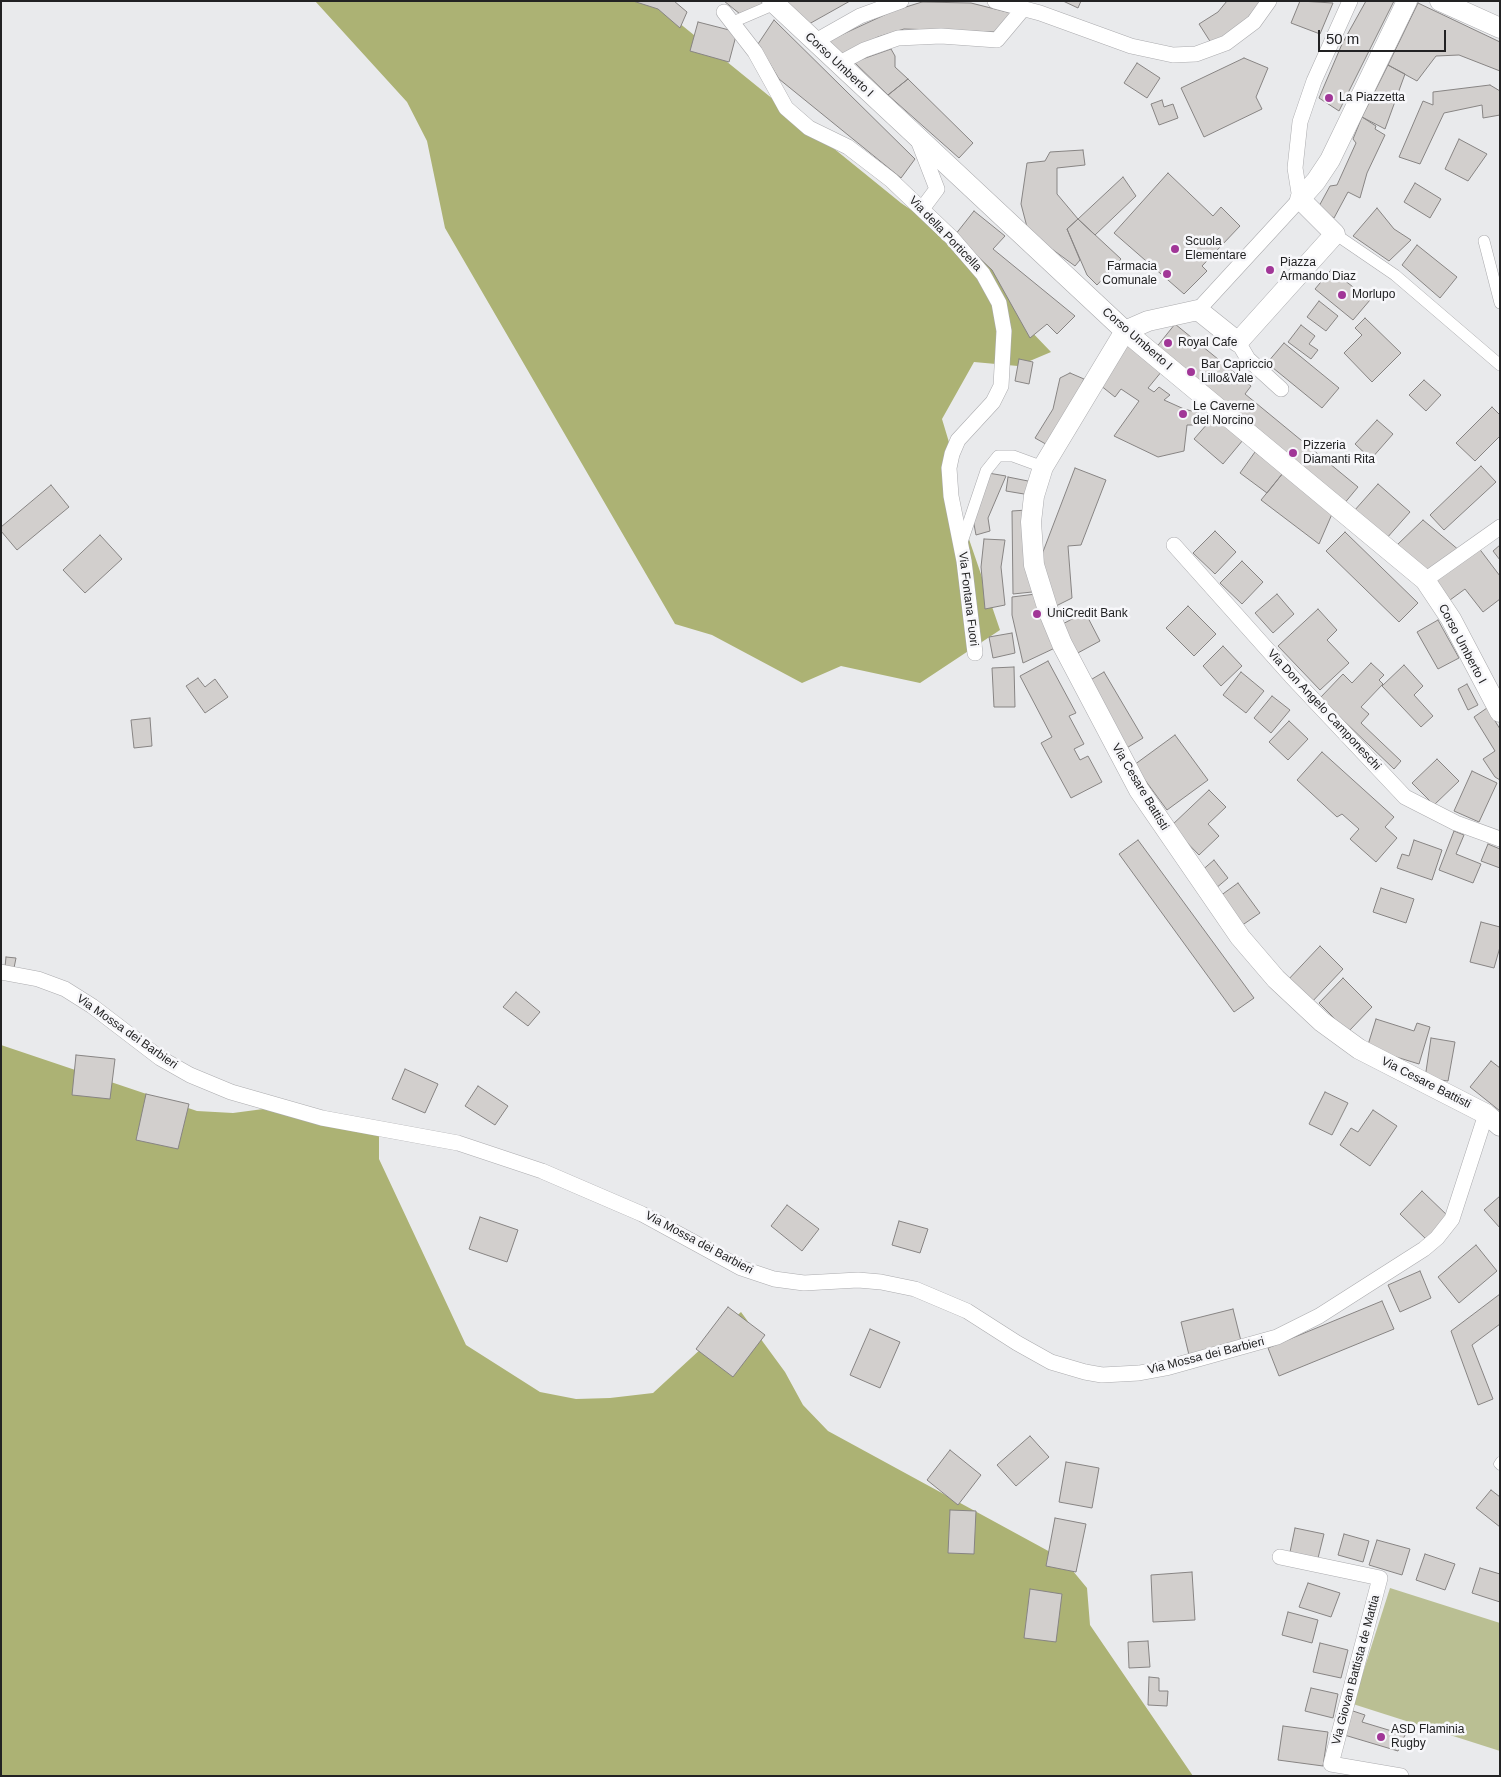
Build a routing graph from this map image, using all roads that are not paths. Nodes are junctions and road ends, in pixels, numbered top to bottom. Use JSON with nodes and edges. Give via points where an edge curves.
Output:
{"nodes":[{"id":1,"x":901,"y":1,"type":"edge"},
{"id":2,"x":995,"y":1,"type":"edge"},
{"id":3,"x":1270,"y":1,"type":"edge"},
{"id":4,"x":1350,"y":1,"type":"edge"},
{"id":5,"x":1407,"y":1,"type":"edge"},
{"id":6,"x":1440,"y":1,"type":"edge"},
{"id":7,"x":774,"y":3,"type":"edge"},
{"id":8,"x":1023,"y":8,"type":"junction"},
{"id":9,"x":728,"y":17,"type":"joint"},
{"id":10,"x":1500,"y":28,"type":"edge"},
{"id":11,"x":814,"y":42,"type":"junction"},
{"id":12,"x":838,"y":64,"type":"junction"},
{"id":13,"x":916,"y":136,"type":"junction"},
{"id":14,"x":1300,"y":199,"type":"junction"},
{"id":15,"x":922,"y":209,"type":"junction"},
{"id":16,"x":1335,"y":234,"type":"junction"},
{"id":17,"x":1484,"y":241,"type":"dead end"},
{"id":18,"x":1500,"y":303,"type":"edge"},
{"id":19,"x":1198,"y":310,"type":"junction"},
{"id":20,"x":1125,"y":331,"type":"junction"},
{"id":21,"x":1238,"y":342,"type":"junction"},
{"id":22,"x":1500,"y":365,"type":"edge"},
{"id":23,"x":1282,"y":389,"type":"dead end"},
{"id":24,"x":1043,"y":467,"type":"junction"},
{"id":25,"x":1500,"y":527,"type":"edge"},
{"id":26,"x":961,"y":545,"type":"junction"},
{"id":27,"x":1174,"y":545,"type":"dead end"},
{"id":28,"x":1425,"y":580,"type":"junction"},
{"id":29,"x":975,"y":653,"type":"dead end"},
{"id":30,"x":1500,"y":712,"type":"edge"},
{"id":31,"x":1500,"y":839,"type":"edge"},
{"id":32,"x":1,"y":972,"type":"edge"},
{"id":33,"x":1493,"y":1120,"type":"edge"},
{"id":34,"x":1500,"y":1461,"type":"edge"},
{"id":35,"x":1500,"y":1466,"type":"edge"},
{"id":36,"x":1280,"y":1557,"type":"dead end"},
{"id":37,"x":1401,"y":1776,"type":"edge"}],
"edges":[{"from":1,"to":11,"type":"street","via":[[860,16]]},
{"from":2,"to":8,"type":"street"},
{"from":3,"to":8,"type":"street","via":[[1254,22],[1226,43],[1196,54],[1173,55],[1131,46]]},
{"from":4,"to":14,"type":"street","via":[[1314,81],[1300,122],[1295,168]]},
{"from":5,"to":14,"type":"street","via":[[1330,160]]},
{"from":6,"to":10,"type":"street"},
{"from":7,"to":9,"type":"street"},
{"from":7,"to":11,"type":"street","name":"Corso Umberto I"},
{"from":8,"to":12,"type":"street","via":[[997,40],[941,36],[898,38],[864,50]]},
{"from":9,"to":15,"type":"street","name":"Via della Porticella","via":[[794,116],[809,128],[861,155]]},
{"from":11,"to":12,"type":"street","name":"Corso Umberto I"},
{"from":12,"to":13,"type":"street","name":"Corso Umberto I"},
{"from":13,"to":15,"type":"street","via":[[937,189]]},
{"from":13,"to":20,"type":"street","name":"Corso Umberto I"},
{"from":14,"to":16,"type":"street"},
{"from":14,"to":19,"type":"street"},
{"from":15,"to":26,"type":"street","name":"Via della Porticella","via":[[983,274],[999,302],[1004,320],[999,393],[958,440],[950,461],[949,482]]},
{"from":16,"to":21,"type":"street"},
{"from":16,"to":22,"type":"street","via":[[1395,275]]},
{"from":17,"to":18,"type":"street"},
{"from":19,"to":20,"type":"street","via":[[1148,321]]},
{"from":19,"to":21,"type":"street"},
{"from":20,"to":24,"type":"street","name":"Via Cesare Battisti"},
{"from":20,"to":28,"type":"street","name":"Corso Umberto I"},
{"from":21,"to":23,"type":"street","via":[[1248,359]]},
{"from":24,"to":26,"type":"street","via":[[1014,456],[998,456],[986,471]]},
{"from":24,"to":33,"type":"street","name":"Via Cesare Battisti","via":[[1030,522],[1031,549],[1041,591],[1062,644],[1122,761],[1156,818],[1246,944],[1304,1007],[1359,1048]]},
{"from":25,"to":28,"type":"street"},
{"from":26,"to":29,"type":"street","name":"Via Fontana Fuori"},
{"from":27,"to":31,"type":"street","name":"Via Don Angelo Camponeschi","via":[[1404,797],[1456,823]]},
{"from":28,"to":30,"type":"street","name":"Corso Umberto I","via":[[1451,619]]},
{"from":32,"to":33,"type":"street","name":"Via Mossa dei Barbieri","via":[[38,978],[64,989],[92,1006],[160,1058],[231,1092],[322,1118],[458,1143],[542,1171],[642,1214],[742,1268],[774,1279],[804,1283],[858,1280],[915,1289],[968,1311],[1051,1362],[1102,1375],[1166,1368],[1277,1337],[1319,1316],[1424,1249],[1452,1219]]},
{"from":34,"to":35,"type":"lane"},
{"from":36,"to":37,"type":"street","name":"Via Giovan Battista de Mattia","via":[[1380,1578],[1331,1764]]}]}
